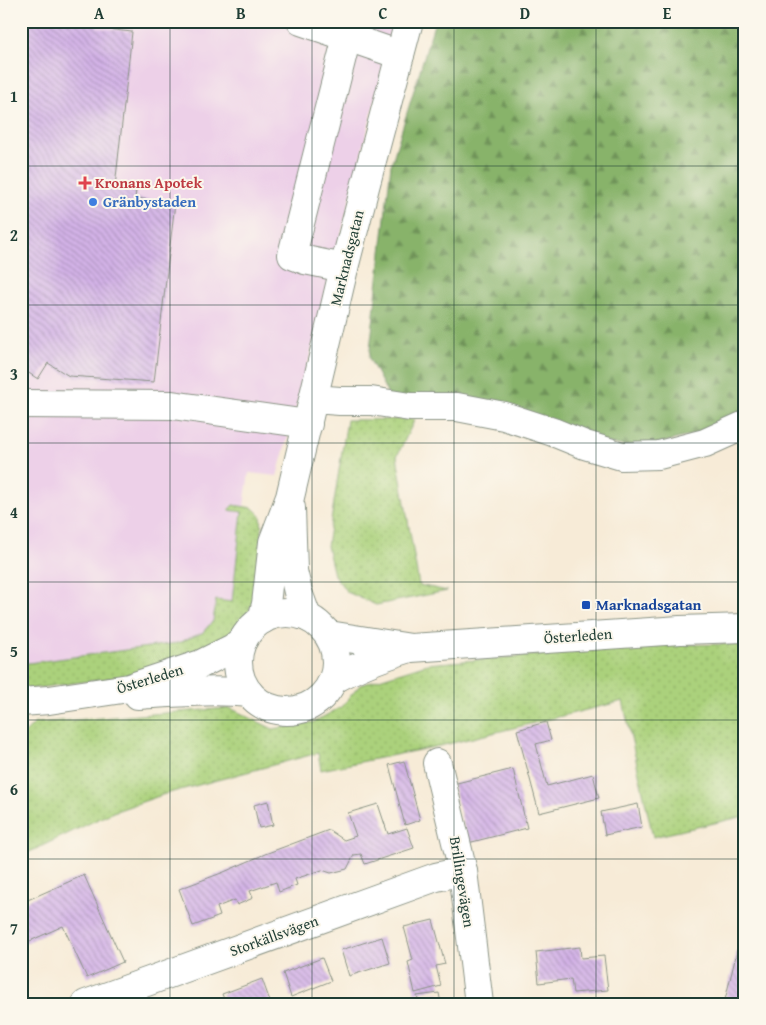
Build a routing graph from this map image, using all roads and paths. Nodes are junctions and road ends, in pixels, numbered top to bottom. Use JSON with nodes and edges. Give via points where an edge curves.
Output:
{"nodes":[{"id":1,"x":301,"y":21,"type":"edge"},
{"id":2,"x":409,"y":21,"type":"edge"},
{"id":3,"x":350,"y":29,"type":"edge"},
{"id":4,"x":400,"y":55,"type":"junction"},
{"id":5,"x":344,"y":268,"type":"junction"},
{"id":6,"x":21,"y":404,"type":"edge"},
{"id":7,"x":311,"y":411,"type":"junction"},
{"id":8,"x":745,"y":425,"type":"edge"},
{"id":9,"x":290,"y":497,"type":"junction"},
{"id":10,"x":307,"y":617,"type":"junction"},
{"id":11,"x":262,"y":620,"type":"junction"},
{"id":12,"x":745,"y":628,"type":"edge"},
{"id":13,"x":328,"y":635,"type":"junction"},
{"id":14,"x":243,"y":640,"type":"junction"},
{"id":15,"x":411,"y":648,"type":"junction"},
{"id":16,"x":333,"y":680,"type":"junction"},
{"id":17,"x":249,"y":693,"type":"junction"},
{"id":18,"x":21,"y":703,"type":"edge"},
{"id":19,"x":436,"y":763,"type":"dead end"},
{"id":20,"x":463,"y":871,"type":"junction"},
{"id":21,"x":86,"y":1004,"type":"edge"},
{"id":22,"x":478,"y":1004,"type":"edge"}],
"edges":[{"from":1,"to":3,"type":"street"},
{"from":2,"to":4,"type":"street","name":"Marknadsgatan"},
{"from":3,"to":4,"type":"street"},
{"from":3,"to":5,"type":"street","via":[[292,255]]},
{"from":4,"to":5,"type":"street","name":"Marknadsgatan"},
{"from":5,"to":7,"type":"street","name":"Marknadsgatan"},
{"from":6,"to":7,"type":"street","via":[[172,405]]},
{"from":7,"to":8,"type":"street","via":[[340,401],[457,407],[504,416],[622,456],[659,455],[705,443]]},
{"from":7,"to":9,"type":"street","name":"Marknadsgatan"},
{"from":9,"to":10,"type":"street","name":"Marknadsgatan","via":[[293,571]]},
{"from":9,"to":11,"type":"street","name":"Marknadsgatan","via":[[273,542]]},
{"from":10,"to":11,"type":"street","via":[[284,613]]},
{"from":10,"to":13,"type":"street"},
{"from":11,"to":14,"type":"street"},
{"from":12,"to":15,"type":"street","name":"Österleden"},
{"from":13,"to":15,"type":"street","name":"Österleden"},
{"from":13,"to":16,"type":"street","via":[[336,657]]},
{"from":14,"to":17,"type":"street","via":[[238,667]]},
{"from":14,"to":18,"type":"street","name":"Österleden","via":[[201,664],[129,688]]},
{"from":15,"to":16,"type":"street","name":"Österleden","via":[[375,659]]},
{"from":16,"to":17,"type":"street","via":[[320,699],[289,711],[267,707]]},
{"from":17,"to":18,"type":"street","name":"Österleden","via":[[214,691]]},
{"from":19,"to":20,"type":"street","name":"Brillingevägen"},
{"from":20,"to":21,"type":"street","name":"Storkällsvägen"},
{"from":20,"to":22,"type":"street","name":"Brillingevägen"}]}
